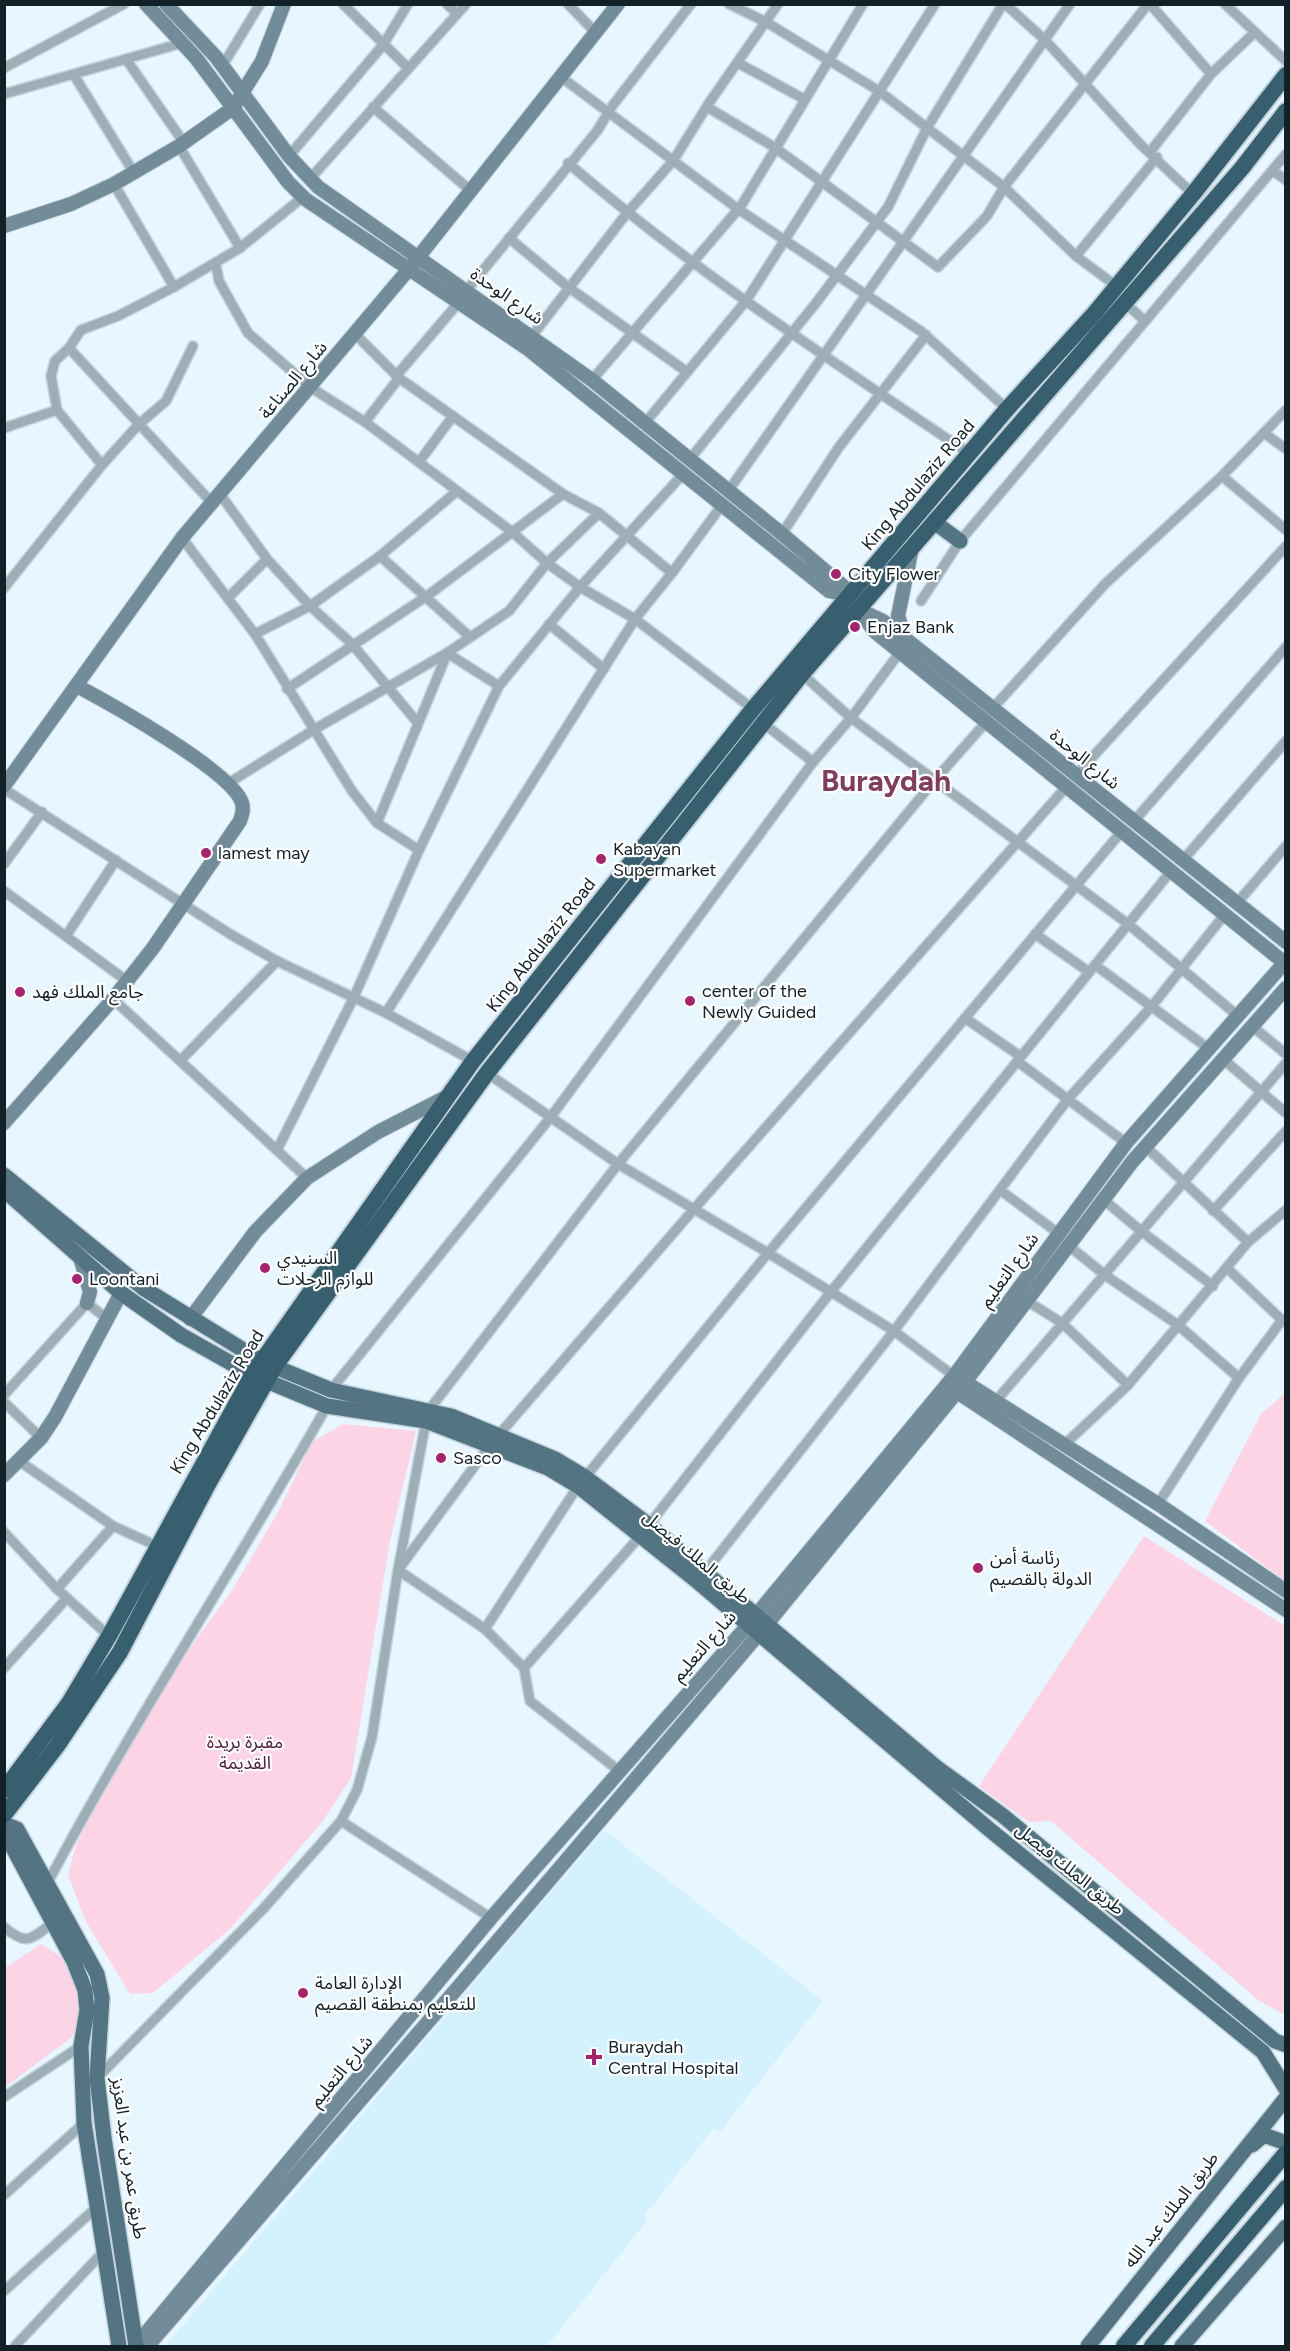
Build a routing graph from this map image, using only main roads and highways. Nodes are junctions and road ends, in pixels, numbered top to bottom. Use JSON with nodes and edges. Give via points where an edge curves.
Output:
{"nodes":[{"id":1,"x":1286,"y":75,"type":"edge"},
{"id":2,"x":1286,"y":111,"type":"edge"},
{"id":3,"x":934,"y":522,"type":"junction"},
{"id":4,"x":960,"y":541,"type":"road end"},
{"id":5,"x":855,"y":603,"type":"junction"},
{"id":6,"x":758,"y":716,"type":"junction"},
{"id":7,"x":4,"y":1175,"type":"edge"},
{"id":8,"x":4,"y":1190,"type":"edge"},
{"id":9,"x":268,"y":1364,"type":"junction"},
{"id":10,"x":258,"y":1379,"type":"junction"},
{"id":11,"x":427,"y":1415,"type":"junction"},
{"id":12,"x":645,"y":1530,"type":"junction"},
{"id":13,"x":757,"y":1624,"type":"junction"},
{"id":14,"x":7,"y":1780,"type":"edge"},
{"id":15,"x":4,"y":1815,"type":"edge"},
{"id":16,"x":4,"y":1824,"type":"edge"},
{"id":17,"x":4,"y":1831,"type":"edge"},
{"id":18,"x":1286,"y":2045,"type":"edge"},
{"id":19,"x":1286,"y":2089,"type":"edge"},
{"id":20,"x":1286,"y":2098,"type":"edge"},
{"id":21,"x":1286,"y":2144,"type":"edge"},
{"id":22,"x":1286,"y":2153,"type":"edge"},
{"id":23,"x":1240,"y":2154,"type":"junction"},
{"id":24,"x":1286,"y":2188,"type":"edge"},
{"id":25,"x":1286,"y":2227,"type":"edge"},
{"id":26,"x":119,"y":2346,"type":"edge"},
{"id":27,"x":135,"y":2346,"type":"edge"},
{"id":28,"x":1088,"y":2346,"type":"edge"},
{"id":29,"x":1124,"y":2346,"type":"edge"},
{"id":30,"x":1152,"y":2346,"type":"edge"},
{"id":31,"x":1182,"y":2346,"type":"edge"}],
"edges":[{"from":1,"to":5,"type":"highway","name":"King Abdulaziz Road","via":[[1194,194],[970,454]]},
{"from":2,"to":3,"type":"highway","name":"King Abdulaziz Road","via":[[1126,304]]},
{"from":3,"to":4,"type":"main road"},
{"from":3,"to":5,"type":"highway","name":"King Abdulaziz Road"},
{"from":5,"to":6,"type":"highway","name":"King Abdulaziz Road"},
{"from":5,"to":6,"type":"highway","name":"King Abdulaziz Road","via":[[802,674]]},
{"from":6,"to":9,"type":"highway","name":"King Abdulaziz Road"},
{"from":6,"to":9,"type":"highway","name":"King Abdulaziz Road","via":[[473,1061]]},
{"from":7,"to":9,"type":"main road","name":"طريق الملك فيصل","via":[[143,1288]]},
{"from":8,"to":10,"type":"main road","name":"طريق الملك فيصل","via":[[121,1293],[181,1335]]},
{"from":9,"to":10,"type":"highway","name":"King Abdulaziz Road"},
{"from":9,"to":11,"type":"main road","name":"طريق الملك فيصل","via":[[331,1390]]},
{"from":10,"to":11,"type":"main road","name":"طريق الملك فيصل","via":[[327,1406]]},
{"from":10,"to":14,"type":"highway","name":"King Abdulaziz Road","via":[[157,1546],[110,1636],[69,1703]]},
{"from":10,"to":15,"type":"highway","name":"King Abdulaziz Road","via":[[120,1652],[57,1746]]},
{"from":11,"to":12,"type":"main road","name":"طريق الملك فيصل","via":[[555,1460]]},
{"from":12,"to":13,"type":"main road","name":"طريق الملك فيصل"},
{"from":12,"to":13,"type":"main road","name":"طريق الملك فيصل","via":[[705,1572]]},
{"from":13,"to":18,"type":"main road","name":"طريق الملك فيصل","via":[[1002,1815],[1275,2041]]},
{"from":13,"to":19,"type":"main road","name":"طريق الملك فيصل","via":[[990,1830],[1263,2052]]},
{"from":16,"to":27,"type":"main road","name":"طريق عمر بن عبد العزيز","via":[[17,1829],[97,1974],[102,1998],[97,2078]]},
{"from":17,"to":26,"type":"main road","name":"طريق عمر بن عبد العزيز","via":[[85,1990],[87,2010],[81,2046],[84,2123]]},
{"from":20,"to":23,"type":"main road","name":"طريق الملك عبد الله"},
{"from":21,"to":23,"type":"main road","via":[[1264,2135]]},
{"from":22,"to":29,"type":"highway"},
{"from":23,"to":28,"type":"main road","name":"طريق الملك عبد الله"},
{"from":24,"to":30,"type":"highway"},
{"from":25,"to":31,"type":"main road"}]}
